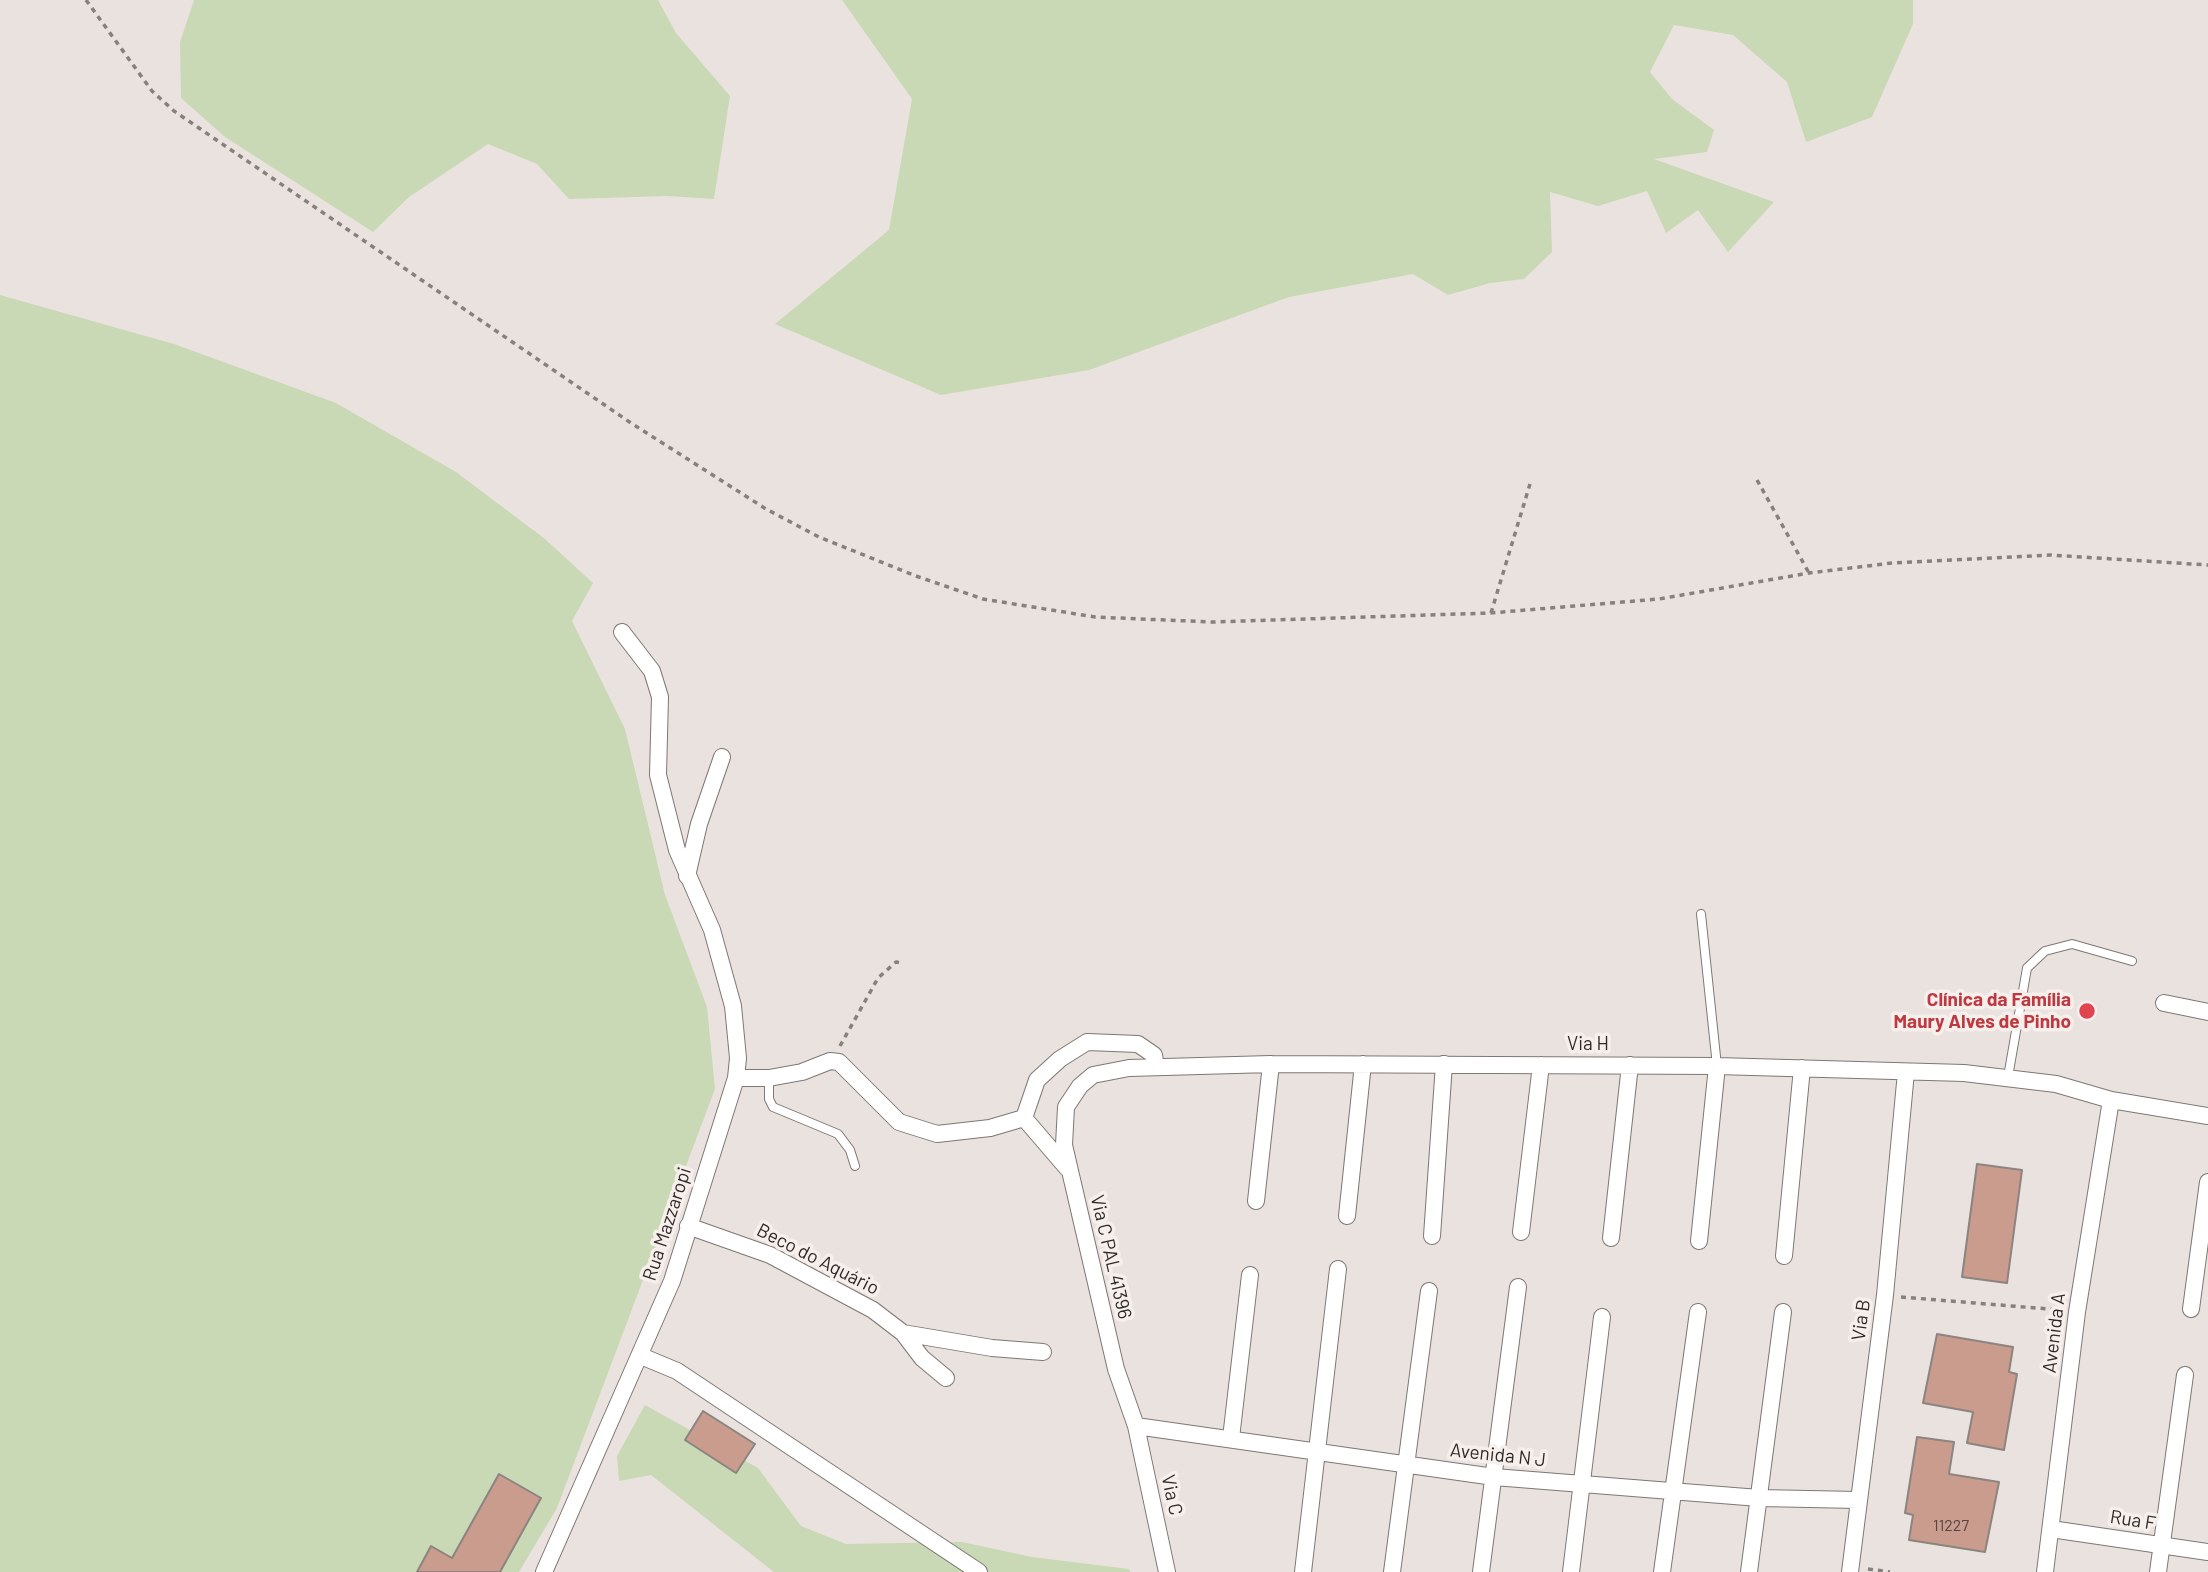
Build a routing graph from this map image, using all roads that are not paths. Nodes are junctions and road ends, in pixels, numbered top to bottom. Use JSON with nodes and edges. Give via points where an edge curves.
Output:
{"nodes":[{"id":1,"x":622,"y":632,"type":"dead end"},
{"id":2,"x":722,"y":757,"type":"dead end"},
{"id":3,"x":687,"y":876,"type":"junction"},
{"id":4,"x":1701,"y":914,"type":"dead end"},
{"id":5,"x":2132,"y":961,"type":"dead end"},
{"id":6,"x":2164,"y":1003,"type":"dead end"},
{"id":7,"x":2208,"y":1012,"type":"edge"},
{"id":8,"x":1271,"y":1064,"type":"junction"},
{"id":9,"x":1363,"y":1064,"type":"junction"},
{"id":10,"x":1444,"y":1064,"type":"junction"},
{"id":11,"x":1541,"y":1065,"type":"junction"},
{"id":12,"x":1630,"y":1065,"type":"junction"},
{"id":13,"x":1717,"y":1066,"type":"junction"},
{"id":14,"x":1156,"y":1067,"type":"junction"},
{"id":15,"x":1802,"y":1068,"type":"junction"},
{"id":16,"x":1906,"y":1072,"type":"junction"},
{"id":17,"x":2008,"y":1077,"type":"junction"},
{"id":18,"x":736,"y":1078,"type":"junction"},
{"id":19,"x":769,"y":1078,"type":"junction"},
{"id":20,"x":1072,"y":1097,"type":"joint"},
{"id":21,"x":2111,"y":1100,"type":"junction"},
{"id":22,"x":2208,"y":1115,"type":"edge"},
{"id":23,"x":1024,"y":1118,"type":"junction"},
{"id":24,"x":855,"y":1166,"type":"dead end"},
{"id":25,"x":1069,"y":1170,"type":"junction"},
{"id":26,"x":2208,"y":1182,"type":"edge"},
{"id":27,"x":1256,"y":1201,"type":"dead end"},
{"id":28,"x":1347,"y":1216,"type":"dead end"},
{"id":29,"x":688,"y":1226,"type":"junction"},
{"id":30,"x":1521,"y":1232,"type":"dead end"},
{"id":31,"x":1432,"y":1236,"type":"dead end"},
{"id":32,"x":1611,"y":1238,"type":"dead end"},
{"id":33,"x":1699,"y":1241,"type":"dead end"},
{"id":34,"x":1783,"y":1255,"type":"dead end"},
{"id":35,"x":1338,"y":1269,"type":"dead end"},
{"id":36,"x":1250,"y":1275,"type":"dead end"},
{"id":37,"x":1518,"y":1287,"type":"dead end"},
{"id":38,"x":1429,"y":1291,"type":"dead end"},
{"id":39,"x":2190,"y":1309,"type":"dead end"},
{"id":40,"x":1698,"y":1312,"type":"dead end"},
{"id":41,"x":1783,"y":1312,"type":"dead end"},
{"id":42,"x":1602,"y":1317,"type":"dead end"},
{"id":43,"x":903,"y":1333,"type":"junction"},
{"id":44,"x":1043,"y":1352,"type":"dead end"},
{"id":45,"x":640,"y":1356,"type":"junction"},
{"id":46,"x":2185,"y":1375,"type":"dead end"},
{"id":47,"x":946,"y":1378,"type":"dead end"},
{"id":48,"x":1136,"y":1426,"type":"junction"},
{"id":49,"x":1231,"y":1438,"type":"junction"},
{"id":50,"x":1316,"y":1450,"type":"junction"},
{"id":51,"x":1405,"y":1466,"type":"junction"},
{"id":52,"x":1494,"y":1477,"type":"junction"},
{"id":53,"x":1583,"y":1484,"type":"junction"},
{"id":54,"x":1672,"y":1492,"type":"junction"},
{"id":55,"x":1759,"y":1498,"type":"junction"},
{"id":56,"x":1858,"y":1500,"type":"junction"},
{"id":57,"x":2051,"y":1529,"type":"junction"},
{"id":58,"x":2162,"y":1545,"type":"junction"},
{"id":59,"x":2208,"y":1552,"type":"edge"},
{"id":60,"x":1851,"y":1569,"type":"edge"},
{"id":61,"x":544,"y":1572,"type":"edge"},
{"id":62,"x":979,"y":1572,"type":"edge"},
{"id":63,"x":1167,"y":1572,"type":"edge"},
{"id":64,"x":1303,"y":1572,"type":"edge"},
{"id":65,"x":1392,"y":1572,"type":"edge"},
{"id":66,"x":1481,"y":1572,"type":"edge"},
{"id":67,"x":1572,"y":1572,"type":"edge"},
{"id":68,"x":1662,"y":1572,"type":"edge"},
{"id":69,"x":1749,"y":1572,"type":"edge"},
{"id":70,"x":2045,"y":1572,"type":"edge"},
{"id":71,"x":2158,"y":1572,"type":"edge"}],
"edges":[{"from":1,"to":3,"type":"street","name":"Rua Mazzaropi","via":[[652,671],[660,697],[658,775]]},
{"from":2,"to":3,"type":"street"},
{"from":3,"to":18,"type":"street","name":"Rua Mazzaropi","via":[[712,930],[733,1006]]},
{"from":4,"to":13,"type":"lane"},
{"from":5,"to":17,"type":"lane","via":[[2072,944],[2045,951],[2027,968]]},
{"from":6,"to":7,"type":"street"},
{"from":8,"to":9,"type":"street","name":"Via H"},
{"from":8,"to":14,"type":"street","name":"Via H"},
{"from":8,"to":27,"type":"street"},
{"from":9,"to":10,"type":"street","name":"Via H"},
{"from":9,"to":28,"type":"street"},
{"from":10,"to":11,"type":"street","name":"Via H"},
{"from":10,"to":31,"type":"street"},
{"from":11,"to":12,"type":"street","name":"Via H"},
{"from":11,"to":30,"type":"street"},
{"from":12,"to":13,"type":"street","name":"Via H"},
{"from":12,"to":32,"type":"street"},
{"from":13,"to":15,"type":"street","name":"Via H"},
{"from":13,"to":33,"type":"street"},
{"from":14,"to":20,"type":"street","name":"Via H","via":[[1093,1075]]},
{"from":14,"to":23,"type":"street","via":[[1154,1055],[1138,1044],[1087,1042],[1037,1080]]},
{"from":15,"to":16,"type":"street","name":"Via H"},
{"from":15,"to":34,"type":"street"},
{"from":16,"to":17,"type":"street","name":"Via H"},
{"from":16,"to":56,"type":"street","name":"Via B","via":[[1885,1295]]},
{"from":17,"to":21,"type":"street","name":"Via H","via":[[2056,1084]]},
{"from":18,"to":19,"type":"street"},
{"from":18,"to":29,"type":"street","name":"Rua Mazzaropi"},
{"from":19,"to":23,"type":"street","via":[[839,1062],[884,1110],[914,1128],[937,1134],[990,1128]]},
{"from":19,"to":24,"type":"lane","via":[[768,1099],[774,1107],[838,1134]]},
{"from":20,"to":25,"type":"street","name":"Via C PAL 41396","via":[[1063,1126]]},
{"from":21,"to":22,"type":"street"},
{"from":21,"to":57,"type":"street","name":"Avenida A","via":[[2077,1312]]},
{"from":23,"to":25,"type":"street"},
{"from":25,"to":48,"type":"street","name":"Via C PAL 41396","via":[[1116,1368]]},
{"from":26,"to":39,"type":"street"},
{"from":29,"to":43,"type":"street","name":"Beco do Aquário","via":[[770,1255],[813,1276]]},
{"from":29,"to":45,"type":"street","name":"Rua Mazzaropi","via":[[672,1281]]},
{"from":35,"to":50,"type":"street"},
{"from":36,"to":49,"type":"street"},
{"from":37,"to":52,"type":"street"},
{"from":38,"to":51,"type":"street"},
{"from":40,"to":54,"type":"street"},
{"from":41,"to":55,"type":"street"},
{"from":42,"to":53,"type":"street"},
{"from":43,"to":44,"type":"street"},
{"from":43,"to":47,"type":"street","name":"Beco do Aquário","via":[[922,1358]]},
{"from":45,"to":61,"type":"street","name":"Rua Mazzaropi"},
{"from":45,"to":62,"type":"street","via":[[677,1371]]},
{"from":46,"to":58,"type":"street"},
{"from":48,"to":49,"type":"street","name":"Avenida N J"},
{"from":48,"to":63,"type":"street","name":"Via C"},
{"from":49,"to":50,"type":"street","name":"Avenida N J"},
{"from":50,"to":51,"type":"street","name":"Avenida N J"},
{"from":50,"to":64,"type":"street"},
{"from":51,"to":52,"type":"street","name":"Avenida N J"},
{"from":51,"to":65,"type":"street"},
{"from":52,"to":53,"type":"street","name":"Avenida N J"},
{"from":52,"to":66,"type":"street"},
{"from":53,"to":54,"type":"street","name":"Avenida N J"},
{"from":53,"to":67,"type":"street"},
{"from":54,"to":55,"type":"street","name":"Avenida N J"},
{"from":54,"to":68,"type":"street"},
{"from":55,"to":56,"type":"street","name":"Avenida N J"},
{"from":55,"to":69,"type":"street"},
{"from":56,"to":60,"type":"street","name":"Via B"},
{"from":57,"to":58,"type":"street","name":"Rua F"},
{"from":57,"to":70,"type":"street","name":"Avenida A"},
{"from":58,"to":59,"type":"street","name":"Rua F"},
{"from":58,"to":71,"type":"street"}]}
